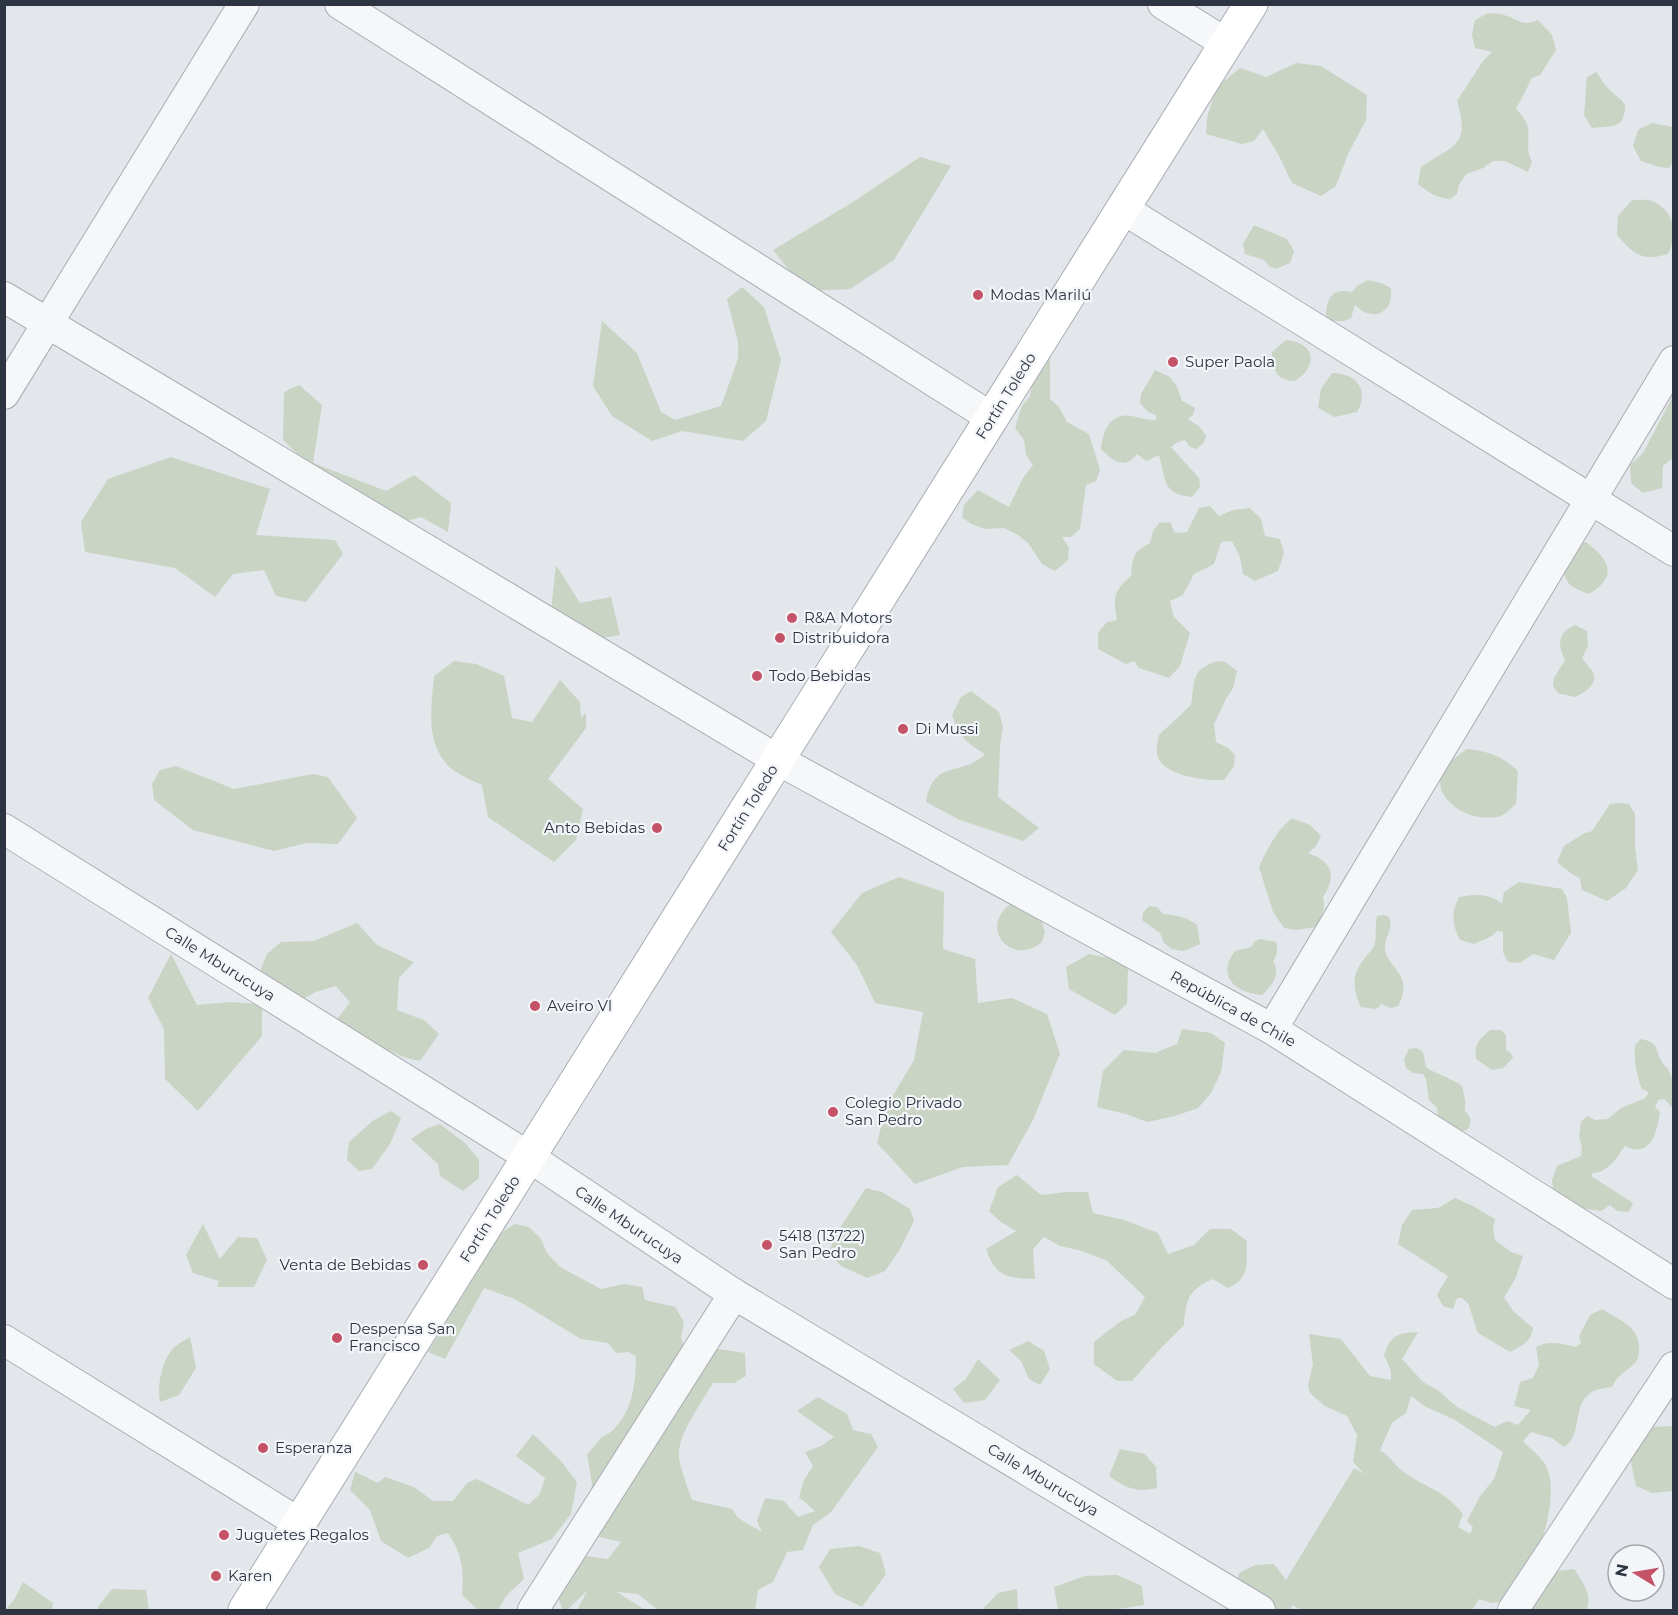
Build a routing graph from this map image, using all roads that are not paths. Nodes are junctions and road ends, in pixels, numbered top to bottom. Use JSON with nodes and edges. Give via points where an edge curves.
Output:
{"nodes":[{"id":1,"x":244,"y":4,"type":"edge"},
{"id":2,"x":340,"y":4,"type":"edge"},
{"id":3,"x":1163,"y":4,"type":"edge"},
{"id":4,"x":1251,"y":4,"type":"edge"},
{"id":5,"x":1227,"y":44,"type":"junction"},
{"id":6,"x":1123,"y":209,"type":"junction"},
{"id":7,"x":4,"y":297,"type":"edge"},
{"id":8,"x":48,"y":324,"type":"junction"},
{"id":9,"x":1674,"y":361,"type":"edge"},
{"id":10,"x":4,"y":394,"type":"edge"},
{"id":11,"x":992,"y":418,"type":"junction"},
{"id":12,"x":1590,"y":499,"type":"junction"},
{"id":13,"x":1674,"y":551,"type":"edge"},
{"id":14,"x":778,"y":760,"type":"junction"},
{"id":15,"x":4,"y":829,"type":"edge"},
{"id":16,"x":1272,"y":1029,"type":"junction"},
{"id":17,"x":529,"y":1157,"type":"junction"},
{"id":18,"x":1674,"y":1284,"type":"edge"},
{"id":19,"x":734,"y":1294,"type":"junction"},
{"id":20,"x":4,"y":1340,"type":"edge"},
{"id":21,"x":1674,"y":1367,"type":"edge"},
{"id":22,"x":299,"y":1523,"type":"junction"},
{"id":23,"x":245,"y":1611,"type":"edge"},
{"id":24,"x":533,"y":1611,"type":"edge"},
{"id":25,"x":1260,"y":1611,"type":"edge"},
{"id":26,"x":1513,"y":1611,"type":"edge"}],
"edges":[{"from":1,"to":8,"type":"street"},
{"from":2,"to":11,"type":"street"},
{"from":3,"to":5,"type":"street"},
{"from":4,"to":5,"type":"street","name":"Fortín Toledo"},
{"from":5,"to":6,"type":"street","name":"Fortín Toledo"},
{"from":6,"to":11,"type":"street","name":"Fortín Toledo"},
{"from":6,"to":12,"type":"street"},
{"from":7,"to":8,"type":"street","name":"República de Chile"},
{"from":8,"to":10,"type":"street"},
{"from":8,"to":14,"type":"street","name":"República de Chile"},
{"from":9,"to":12,"type":"street"},
{"from":11,"to":14,"type":"street","name":"Fortín Toledo"},
{"from":12,"to":13,"type":"street"},
{"from":12,"to":16,"type":"street"},
{"from":14,"to":16,"type":"street","name":"República de Chile"},
{"from":14,"to":17,"type":"street","name":"Fortín Toledo"},
{"from":15,"to":17,"type":"street","name":"Calle Mburucuya"},
{"from":16,"to":18,"type":"street","name":"República de Chile"},
{"from":17,"to":19,"type":"street","name":"Calle Mburucuya"},
{"from":17,"to":22,"type":"street","name":"Fortín Toledo"},
{"from":19,"to":24,"type":"street"},
{"from":19,"to":25,"type":"street","name":"Calle Mburucuya"},
{"from":20,"to":22,"type":"street"},
{"from":21,"to":26,"type":"street"},
{"from":22,"to":23,"type":"street","name":"Fortín Toledo"}]}
